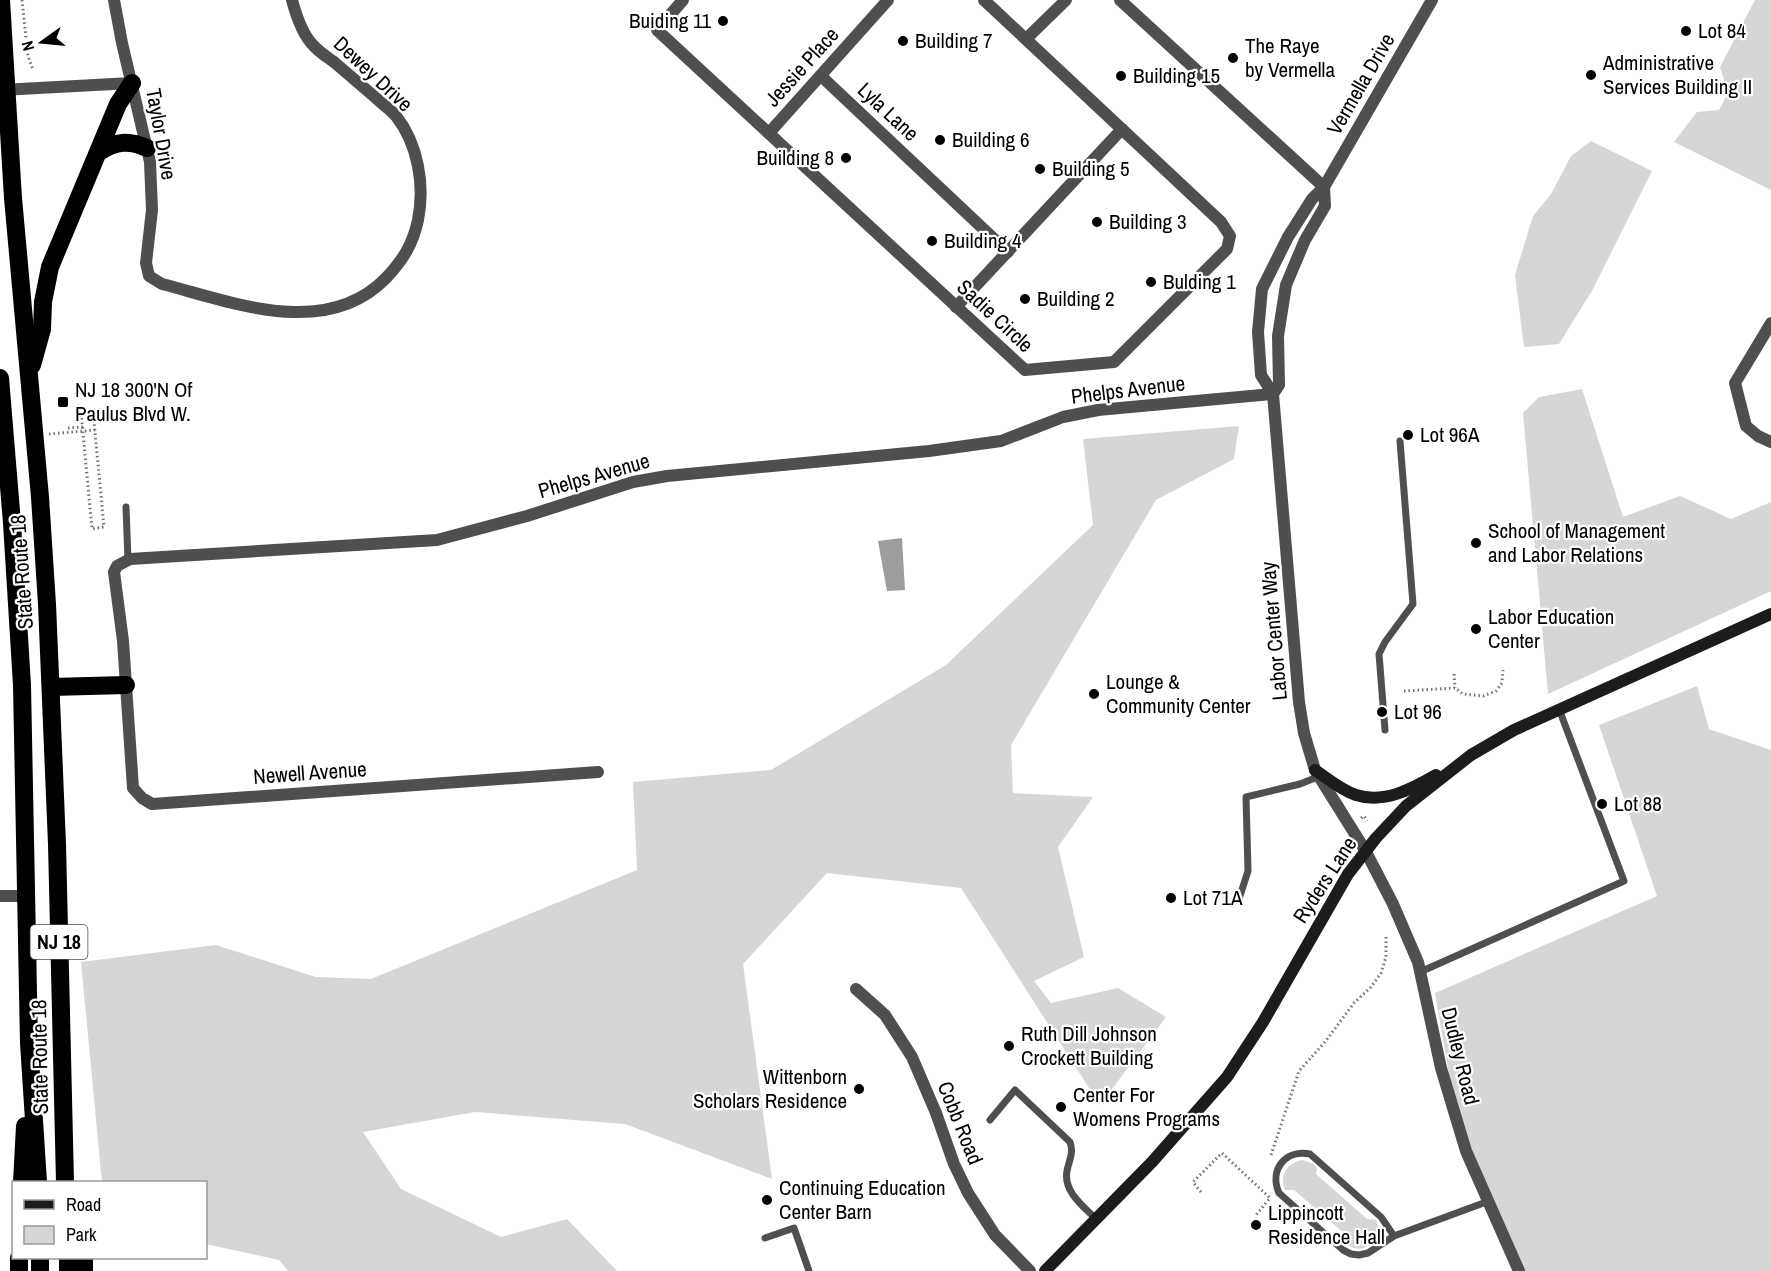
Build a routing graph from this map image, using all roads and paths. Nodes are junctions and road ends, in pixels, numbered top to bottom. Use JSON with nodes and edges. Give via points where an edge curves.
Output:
{"nodes":[{"id":1,"x":1,"y":0,"type":"edge"},
{"id":2,"x":22,"y":0,"type":"edge"},
{"id":3,"x":114,"y":0,"type":"edge"},
{"id":4,"x":292,"y":0,"type":"edge"},
{"id":5,"x":683,"y":0,"type":"edge"},
{"id":6,"x":888,"y":0,"type":"edge"},
{"id":7,"x":984,"y":0,"type":"edge"},
{"id":8,"x":1066,"y":0,"type":"edge"},
{"id":9,"x":1120,"y":0,"type":"edge"},
{"id":10,"x":1432,"y":0,"type":"edge"},
{"id":11,"x":1026,"y":39,"type":"junction"},
{"id":12,"x":33,"y":70,"type":"dead end"},
{"id":13,"x":821,"y":76,"type":"junction"},
{"id":14,"x":132,"y":83,"type":"junction"},
{"id":15,"x":2,"y":89,"type":"edge"},
{"id":16,"x":1122,"y":129,"type":"junction"},
{"id":17,"x":770,"y":133,"type":"junction"},
{"id":18,"x":147,"y":148,"type":"junction"},
{"id":19,"x":99,"y":152,"type":"junction"},
{"id":20,"x":1324,"y":187,"type":"junction"},
{"id":21,"x":1008,"y":252,"type":"junction"},
{"id":22,"x":148,"y":276,"type":"joint"},
{"id":23,"x":956,"y":307,"type":"junction"},
{"id":24,"x":1771,"y":323,"type":"edge"},
{"id":25,"x":0,"y":378,"type":"edge"},
{"id":26,"x":29,"y":378,"type":"junction"},
{"id":27,"x":1273,"y":394,"type":"junction"},
{"id":28,"x":83,"y":427,"type":"junction"},
{"id":29,"x":68,"y":428,"type":"dead end"},
{"id":30,"x":1400,"y":441,"type":"dead end"},
{"id":31,"x":1771,"y":442,"type":"edge"},
{"id":32,"x":126,"y":507,"type":"dead end"},
{"id":33,"x":128,"y":560,"type":"junction"},
{"id":34,"x":1771,"y":614,"type":"edge"},
{"id":35,"x":1503,"y":670,"type":"dead end"},
{"id":36,"x":1454,"y":674,"type":"dead end"},
{"id":37,"x":126,"y":685,"type":"junction"},
{"id":38,"x":51,"y":687,"type":"junction"},
{"id":39,"x":1455,"y":688,"type":"junction"},
{"id":40,"x":1404,"y":691,"type":"dead end"},
{"id":41,"x":1559,"y":710,"type":"junction"},
{"id":42,"x":1385,"y":730,"type":"dead end"},
{"id":43,"x":1471,"y":755,"type":"junction"},
{"id":44,"x":598,"y":772,"type":"dead end"},
{"id":45,"x":1318,"y":773,"type":"junction"},
{"id":46,"x":1360,"y":819,"type":"dead end"},
{"id":47,"x":1367,"y":821,"type":"dead end"},
{"id":48,"x":1365,"y":850,"type":"junction"},
{"id":49,"x":0,"y":896,"type":"edge"},
{"id":50,"x":27,"y":896,"type":"junction"},
{"id":51,"x":1239,"y":899,"type":"dead end"},
{"id":52,"x":1386,"y":936,"type":"dead end"},
{"id":53,"x":1420,"y":972,"type":"junction"},
{"id":54,"x":856,"y":988,"type":"dead end"},
{"id":55,"x":29,"y":1043,"type":"junction"},
{"id":56,"x":990,"y":1120,"type":"dead end"},
{"id":57,"x":64,"y":1143,"type":"junction"},
{"id":58,"x":1271,"y":1155,"type":"dead end"},
{"id":59,"x":22,"y":1181,"type":"edge"},
{"id":60,"x":38,"y":1181,"type":"edge"},
{"id":61,"x":66,"y":1181,"type":"edge"},
{"id":62,"x":72,"y":1181,"type":"edge"},
{"id":63,"x":1201,"y":1192,"type":"dead end"},
{"id":64,"x":1489,"y":1201,"type":"junction"},
{"id":65,"x":1256,"y":1215,"type":"dead end"},
{"id":66,"x":1096,"y":1219,"type":"junction"},
{"id":67,"x":1394,"y":1236,"type":"junction"},
{"id":68,"x":765,"y":1238,"type":"dead end"},
{"id":69,"x":808,"y":1271,"type":"edge"},
{"id":70,"x":1030,"y":1271,"type":"edge"},
{"id":71,"x":1045,"y":1271,"type":"edge"},
{"id":72,"x":1519,"y":1271,"type":"edge"}],
"edges":[{"from":1,"to":15,"type":"highway","name":"State Route 18","number":"NJ 18"},
{"from":2,"to":12,"type":"path"},
{"from":3,"to":14,"type":"street","name":"Taylor Drive"},
{"from":4,"to":22,"type":"street","name":"Dewey Drive","via":[[312,45],[395,116],[409,138],[418,164],[422,201],[416,230],[403,260],[377,286],[347,305],[292,312],[252,307],[156,282]]},
{"from":5,"to":17,"type":"street","name":"Sadie Circle","via":[[657,30]]},
{"from":6,"to":13,"type":"street","name":"Jessie Place"},
{"from":7,"to":11,"type":"street","name":"Sadie Circle"},
{"from":8,"to":11,"type":"street"},
{"from":9,"to":20,"type":"street"},
{"from":10,"to":20,"type":"street","name":"Vermella Drive"},
{"from":11,"to":16,"type":"street","name":"Sadie Circle"},
{"from":13,"to":17,"type":"street","name":"Jessie Place"},
{"from":13,"to":21,"type":"street","name":"Lyla Lane"},
{"from":14,"to":15,"type":"street"},
{"from":14,"to":18,"type":"street","name":"Taylor Drive"},
{"from":14,"to":19,"type":"highway","via":[[118,104]]},
{"from":15,"to":26,"type":"highway","name":"State Route 18","number":"NJ 18"},
{"from":16,"to":21,"type":"street"},
{"from":16,"to":23,"type":"street","name":"Sadie Circle","via":[[1221,222],[1230,236],[1227,249],[1114,362],[1025,370]]},
{"from":17,"to":23,"type":"street","name":"Sadie Circle"},
{"from":18,"to":19,"type":"highway","via":[[122,142]]},
{"from":18,"to":22,"type":"street","name":"Taylor Drive","via":[[152,195]]},
{"from":19,"to":26,"type":"highway","via":[[50,267],[42,329]]},
{"from":20,"to":27,"type":"street","name":"Vermella Drive","via":[[1324,206],[1286,285],[1278,336],[1280,385]]},
{"from":20,"to":27,"type":"street","name":"Vermella Drive","via":[[1288,237],[1262,289],[1258,332],[1261,375]]},
{"from":21,"to":23,"type":"street"},
{"from":24,"to":31,"type":"street","via":[[1735,382],[1746,426]]},
{"from":25,"to":50,"type":"highway","name":"State Route 18","number":"NJ 18","via":[[22,685]]},
{"from":26,"to":38,"type":"highway","name":"State Route 18","number":"NJ 18"},
{"from":27,"to":33,"type":"street","name":"Phelps Avenue","via":[[1098,410],[1063,417],[1001,441],[929,451],[667,476],[633,482],[437,540]]},
{"from":27,"to":45,"type":"street","name":"Labor Center Way","via":[[1299,702],[1304,733]]},
{"from":28,"to":28,"type":"path","via":[[92,529],[104,527],[93,411],[81,412]]},
{"from":28,"to":29,"type":"path"},
{"from":30,"to":42,"type":"lane","via":[[1413,604],[1379,654]]},
{"from":32,"to":33,"type":"lane"},
{"from":33,"to":37,"type":"street","via":[[117,566],[114,579]]},
{"from":34,"to":41,"type":"main road","name":"Ryders Lane"},
{"from":35,"to":39,"type":"path","via":[[1502,683],[1496,691],[1474,696]]},
{"from":36,"to":39,"type":"path"},
{"from":37,"to":38,"type":"highway"},
{"from":37,"to":44,"type":"street","name":"Newell Avenue","via":[[133,788],[152,804]]},
{"from":38,"to":57,"type":"highway","name":"State Route 18","number":"NJ 18"},
{"from":39,"to":40,"type":"path"},
{"from":41,"to":43,"type":"main road","name":"Ryders Lane"},
{"from":41,"to":53,"type":"lane","via":[[1624,881]]},
{"from":43,"to":45,"type":"main road","via":[[1406,790],[1380,797],[1356,795]]},
{"from":43,"to":48,"type":"main road","name":"Ryders Lane","via":[[1406,806]]},
{"from":45,"to":48,"type":"street","name":"Labor Center Way"},
{"from":45,"to":51,"type":"lane","via":[[1300,784],[1246,797],[1248,871]]},
{"from":46,"to":47,"type":"path","via":[[1364,816]]},
{"from":48,"to":53,"type":"street","name":"Dudley Road","via":[[1393,904]]},
{"from":48,"to":66,"type":"main road","name":"Ryders Lane","via":[[1227,1077]]},
{"from":49,"to":50,"type":"street"},
{"from":50,"to":55,"type":"highway","name":"State Route 18","number":"NJ 18"},
{"from":52,"to":58,"type":"path","via":[[1381,973],[1299,1071]]},
{"from":53,"to":64,"type":"street","name":"Dudley Road","via":[[1441,1068],[1466,1150]]},
{"from":54,"to":70,"type":"street","name":"Cobb Road","via":[[885,1016],[912,1058],[968,1193],[995,1235]]},
{"from":55,"to":59,"type":"highway"},
{"from":55,"to":60,"type":"highway","number":"NJ 18"},
{"from":56,"to":66,"type":"lane","via":[[1015,1090],[1070,1142],[1073,1150],[1066,1182],[1072,1195]]},
{"from":57,"to":61,"type":"highway","number":"NJ 18"},
{"from":57,"to":62,"type":"highway"},
{"from":63,"to":65,"type":"path","via":[[1193,1182],[1222,1154],[1270,1198]]},
{"from":64,"to":67,"type":"lane"},
{"from":64,"to":72,"type":"street","name":"Dudley Road"},
{"from":66,"to":71,"type":"main road","name":"Ryders Lane"},
{"from":67,"to":67,"type":"lane","via":[[1381,1217],[1310,1154],[1291,1155],[1277,1167],[1275,1181],[1279,1193],[1343,1250],[1359,1255],[1368,1253]]},
{"from":68,"to":69,"type":"lane","via":[[794,1228]]}]}
